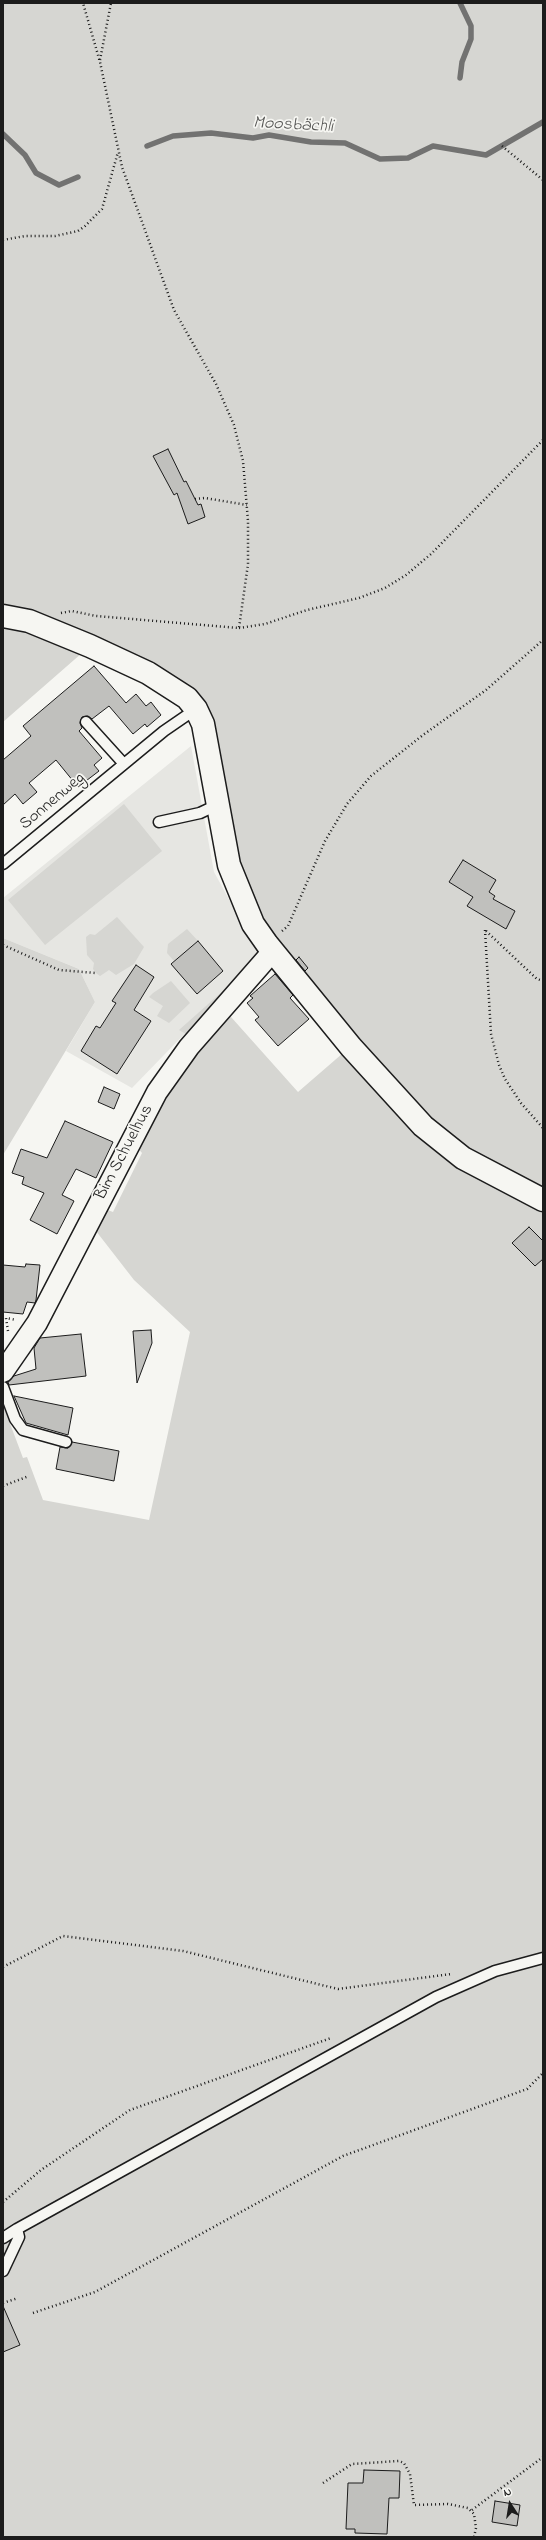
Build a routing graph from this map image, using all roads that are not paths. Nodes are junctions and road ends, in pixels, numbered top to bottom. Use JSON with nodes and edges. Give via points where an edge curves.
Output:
{"nodes":[{"id":1,"x":3,"y":616,"type":"edge"},
{"id":2,"x":196,"y":709,"type":"junction"},
{"id":3,"x":86,"y":722,"type":"dead end"},
{"id":4,"x":124,"y":764,"type":"junction"},
{"id":5,"x":217,"y":805,"type":"junction"},
{"id":6,"x":159,"y":822,"type":"dead end"},
{"id":7,"x":3,"y":864,"type":"edge"},
{"id":8,"x":270,"y":948,"type":"junction"},
{"id":9,"x":543,"y":1200,"type":"edge"},
{"id":10,"x":3,"y":1372,"type":"edge"},
{"id":11,"x":3,"y":1387,"type":"edge"},
{"id":12,"x":66,"y":1442,"type":"dead end"},
{"id":13,"x":543,"y":1958,"type":"edge"},
{"id":14,"x":17,"y":2229,"type":"junction"},
{"id":15,"x":3,"y":2238,"type":"edge"},
{"id":16,"x":3,"y":2271,"type":"edge"}],
"edges":[{"from":1,"to":2,"type":"street","via":[[45,628],[148,673],[187,698]]},
{"from":2,"to":4,"type":"lane","name":"Sonnenweg","via":[[178,720]]},
{"from":2,"to":5,"type":"street","via":[[203,724]]},
{"from":3,"to":4,"type":"lane"},
{"from":4,"to":7,"type":"lane","name":"Sonnenweg"},
{"from":5,"to":6,"type":"lane","via":[[200,813]]},
{"from":5,"to":8,"type":"street","via":[[236,888],[253,924]]},
{"from":8,"to":9,"type":"street","via":[[351,1047],[424,1126],[463,1158]]},
{"from":8,"to":10,"type":"street","name":"Bim Schuelhus","via":[[189,1047],[157,1092],[36,1323]]},
{"from":11,"to":12,"type":"lane","via":[[15,1419],[23,1430]]},
{"from":13,"to":14,"type":"lane","via":[[495,1971],[436,1997]]},
{"from":14,"to":15,"type":"lane"},
{"from":14,"to":16,"type":"lane","via":[[19,2237]]}]}
